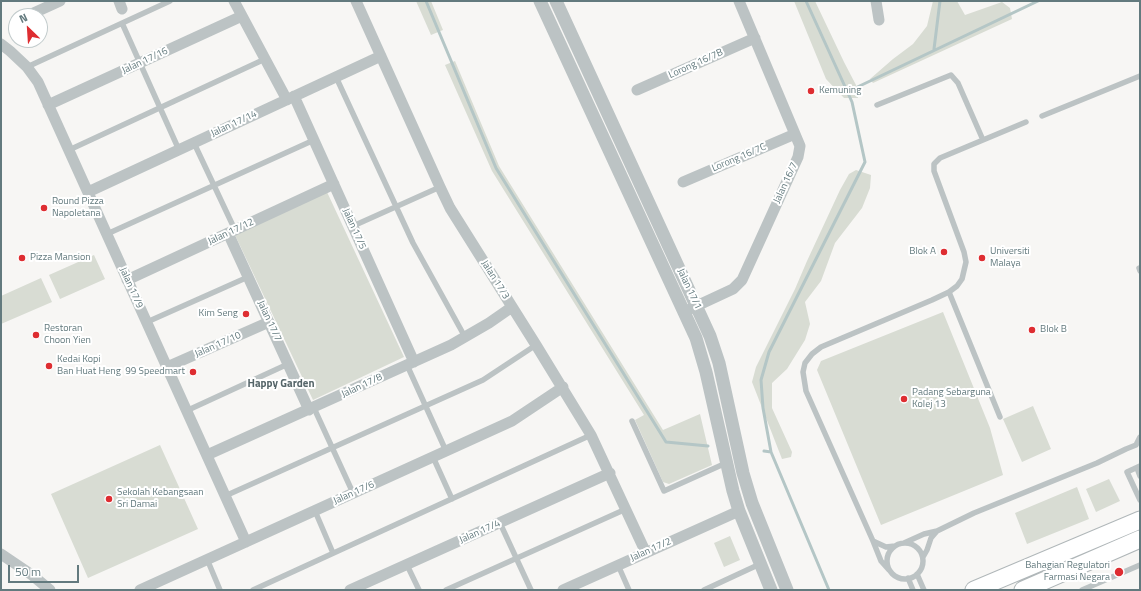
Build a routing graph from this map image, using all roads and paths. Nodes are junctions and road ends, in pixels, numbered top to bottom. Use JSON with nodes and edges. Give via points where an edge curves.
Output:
{"nodes":[{"id":1,"x":60,"y":1,"type":"edge"},
{"id":2,"x":169,"y":1,"type":"edge"},
{"id":3,"x":234,"y":1,"type":"edge"},
{"id":4,"x":356,"y":1,"type":"edge"},
{"id":5,"x":540,"y":1,"type":"edge"},
{"id":6,"x":556,"y":1,"type":"edge"},
{"id":7,"x":739,"y":1,"type":"edge"},
{"id":8,"x":876,"y":1,"type":"edge"},
{"id":9,"x":45,"y":8,"type":"edge"},
{"id":10,"x":242,"y":16,"type":"junction"},
{"id":11,"x":879,"y":20,"type":"dead end"},
{"id":12,"x":122,"y":23,"type":"junction"},
{"id":13,"x":754,"y":38,"type":"junction"},
{"id":14,"x":1,"y":44,"type":"edge"},
{"id":15,"x":381,"y":56,"type":"junction"},
{"id":16,"x":265,"y":59,"type":"junction"},
{"id":17,"x":140,"y":63,"type":"junction"},
{"id":18,"x":27,"y":67,"type":"junction"},
{"id":19,"x":1140,"y":76,"type":"edge"},
{"id":20,"x":336,"y":77,"type":"junction"},
{"id":21,"x":637,"y":90,"type":"dead end"},
{"id":22,"x":290,"y":98,"type":"junction"},
{"id":23,"x":48,"y":105,"type":"junction"},
{"id":24,"x":877,"y":105,"type":"dead end"},
{"id":25,"x":160,"y":108,"type":"junction"},
{"id":26,"x":1042,"y":116,"type":"dead end"},
{"id":27,"x":1026,"y":122,"type":"dead end"},
{"id":28,"x":795,"y":134,"type":"junction"},
{"id":29,"x":314,"y":140,"type":"junction"},
{"id":30,"x":983,"y":140,"type":"junction"},
{"id":31,"x":194,"y":143,"type":"junction"},
{"id":32,"x":68,"y":150,"type":"junction"},
{"id":33,"x":179,"y":150,"type":"junction"},
{"id":34,"x":683,"y":182,"type":"dead end"},
{"id":35,"x":334,"y":184,"type":"junction"},
{"id":36,"x":215,"y":186,"type":"junction"},
{"id":37,"x":440,"y":187,"type":"junction"},
{"id":38,"x":88,"y":192,"type":"junction"},
{"id":39,"x":395,"y":207,"type":"junction"},
{"id":40,"x":353,"y":226,"type":"junction"},
{"id":41,"x":232,"y":232,"type":"junction"},
{"id":42,"x":107,"y":234,"type":"junction"},
{"id":43,"x":248,"y":277,"type":"junction"},
{"id":44,"x":127,"y":280,"type":"junction"},
{"id":45,"x":949,"y":292,"type":"junction"},
{"id":46,"x":697,"y":306,"type":"junction"},
{"id":47,"x":512,"y":307,"type":"junction"},
{"id":48,"x":684,"y":312,"type":"junction"},
{"id":49,"x":147,"y":322,"type":"junction"},
{"id":50,"x":269,"y":322,"type":"junction"},
{"id":51,"x":464,"y":337,"type":"junction"},
{"id":52,"x":536,"y":345,"type":"junction"},
{"id":53,"x":411,"y":363,"type":"junction"},
{"id":54,"x":288,"y":364,"type":"junction"},
{"id":55,"x":167,"y":367,"type":"junction"},
{"id":56,"x":563,"y":387,"type":"junction"},
{"id":57,"x":426,"y":406,"type":"junction"},
{"id":58,"x":312,"y":409,"type":"junction"},
{"id":59,"x":186,"y":411,"type":"junction"},
{"id":60,"x":1000,"y":416,"type":"dead end"},
{"id":61,"x":632,"y":421,"type":"dead end"},
{"id":62,"x":591,"y":435,"type":"junction"},
{"id":63,"x":1140,"y":437,"type":"edge"},
{"id":64,"x":332,"y":448,"type":"junction"},
{"id":65,"x":446,"y":451,"type":"junction"},
{"id":66,"x":207,"y":455,"type":"junction"},
{"id":67,"x":434,"y":456,"type":"junction"},
{"id":68,"x":727,"y":463,"type":"junction"},
{"id":69,"x":1138,"y":467,"type":"edge"},
{"id":70,"x":610,"y":473,"type":"junction"},
{"id":71,"x":1140,"y":476,"type":"edge"},
{"id":72,"x":353,"y":493,"type":"junction"},
{"id":73,"x":225,"y":496,"type":"junction"},
{"id":74,"x":452,"y":499,"type":"junction"},
{"id":75,"x":1140,"y":500,"type":"edge"},
{"id":76,"x":626,"y":508,"type":"junction"},
{"id":77,"x":314,"y":511,"type":"junction"},
{"id":78,"x":739,"y":511,"type":"junction"},
{"id":79,"x":1140,"y":520,"type":"edge"},
{"id":80,"x":500,"y":522,"type":"junction"},
{"id":81,"x":937,"y":531,"type":"junction"},
{"id":82,"x":1140,"y":539,"type":"edge"},
{"id":83,"x":873,"y":541,"type":"junction"},
{"id":84,"x":246,"y":542,"type":"junction"},
{"id":85,"x":903,"y":543,"type":"junction"},
{"id":86,"x":895,"y":546,"type":"junction"},
{"id":87,"x":333,"y":553,"type":"junction"},
{"id":88,"x":646,"y":553,"type":"junction"},
{"id":89,"x":1,"y":554,"type":"edge"},
{"id":90,"x":923,"y":557,"type":"junction"},
{"id":91,"x":516,"y":558,"type":"junction"},
{"id":92,"x":207,"y":560,"type":"junction"},
{"id":93,"x":761,"y":564,"type":"junction"},
{"id":94,"x":407,"y":565,"type":"junction"},
{"id":95,"x":618,"y":565,"type":"junction"},
{"id":96,"x":1140,"y":565,"type":"edge"},
{"id":97,"x":892,"y":573,"type":"junction"},
{"id":98,"x":917,"y":574,"type":"junction"},
{"id":99,"x":908,"y":578,"type":"junction"},
{"id":100,"x":50,"y":590,"type":"edge"},
{"id":101,"x":140,"y":590,"type":"edge"},
{"id":102,"x":220,"y":590,"type":"edge"},
{"id":103,"x":253,"y":590,"type":"edge"},
{"id":104,"x":350,"y":590,"type":"edge"},
{"id":105,"x":419,"y":590,"type":"edge"},
{"id":106,"x":446,"y":590,"type":"edge"},
{"id":107,"x":531,"y":590,"type":"edge"},
{"id":108,"x":563,"y":590,"type":"edge"},
{"id":109,"x":629,"y":590,"type":"edge"},
{"id":110,"x":704,"y":590,"type":"edge"},
{"id":111,"x":771,"y":590,"type":"edge"},
{"id":112,"x":787,"y":590,"type":"edge"},
{"id":113,"x":913,"y":590,"type":"edge"},
{"id":114,"x":924,"y":590,"type":"edge"},
{"id":115,"x":974,"y":590,"type":"edge"},
{"id":116,"x":1023,"y":590,"type":"edge"},
{"id":117,"x":1082,"y":590,"type":"edge"}],
"edges":[{"from":1,"to":9,"type":"street"},
{"from":2,"to":12,"type":"lane"},
{"from":3,"to":10,"type":"street","name":"Jalan 17/5"},
{"from":4,"to":15,"type":"street","name":"Jalan 17/3"},
{"from":5,"to":48,"type":"street","name":"Jalan 17/1"},
{"from":6,"to":46,"type":"street","name":"Jalan 17/1"},
{"from":7,"to":13,"type":"street","name":"Jalan 16/7"},
{"from":8,"to":11,"type":"street"},
{"from":10,"to":16,"type":"street","name":"Jalan 17/5"},
{"from":10,"to":17,"type":"street","name":"Jalan 17/16"},
{"from":12,"to":17,"type":"lane"},
{"from":12,"to":18,"type":"lane"},
{"from":13,"to":21,"type":"street","name":"Lorong 16/7B"},
{"from":13,"to":28,"type":"street","name":"Jalan 16/7"},
{"from":14,"to":18,"type":"street","name":"Jalan 17/9"},
{"from":15,"to":20,"type":"street","name":"Jalan 17/14"},
{"from":15,"to":37,"type":"street","name":"Jalan 17/3"},
{"from":16,"to":22,"type":"street","name":"Jalan 17/5"},
{"from":16,"to":25,"type":"lane"},
{"from":17,"to":23,"type":"street","name":"Jalan 17/16"},
{"from":17,"to":25,"type":"lane"},
{"from":18,"to":23,"type":"street","name":"Jalan 17/9","via":[[38,82]]},
{"from":19,"to":26,"type":"lane"},
{"from":20,"to":22,"type":"street","name":"Jalan 17/14"},
{"from":20,"to":39,"type":"lane"},
{"from":22,"to":29,"type":"street","name":"Jalan 17/5"},
{"from":22,"to":31,"type":"street","name":"Jalan 17/14"},
{"from":23,"to":32,"type":"street","name":"Jalan 17/9"},
{"from":24,"to":30,"type":"lane","via":[[951,75],[958,83]]},
{"from":25,"to":32,"type":"lane"},
{"from":25,"to":33,"type":"lane"},
{"from":27,"to":30,"type":"lane"},
{"from":28,"to":34,"type":"street","name":"Lorong 16/7C"},
{"from":28,"to":46,"type":"street","name":"Jalan 16/7","via":[[800,146],[798,157],[742,280],[733,289]]},
{"from":29,"to":35,"type":"street","name":"Jalan 17/5"},
{"from":29,"to":36,"type":"lane"},
{"from":30,"to":45,"type":"lane","via":[[940,158],[933,167],[966,262],[962,279]]},
{"from":31,"to":33,"type":"street","name":"Jalan 17/14"},
{"from":31,"to":36,"type":"lane"},
{"from":32,"to":38,"type":"street","name":"Jalan 17/9"},
{"from":33,"to":38,"type":"street","name":"Jalan 17/14"},
{"from":35,"to":40,"type":"street","name":"Jalan 17/5"},
{"from":35,"to":41,"type":"street","name":"Jalan 17/12"},
{"from":36,"to":41,"type":"lane"},
{"from":36,"to":42,"type":"lane"},
{"from":37,"to":39,"type":"lane"},
{"from":37,"to":47,"type":"street","name":"Jalan 17/3","via":[[450,208]]},
{"from":38,"to":42,"type":"street","name":"Jalan 17/9"},
{"from":39,"to":40,"type":"lane"},
{"from":39,"to":51,"type":"lane"},
{"from":40,"to":53,"type":"street","name":"Jalan 17/5"},
{"from":41,"to":43,"type":"street","name":"Jalan 17/7"},
{"from":41,"to":44,"type":"street","name":"Jalan 17/12"},
{"from":42,"to":44,"type":"street","name":"Jalan 17/9"},
{"from":43,"to":49,"type":"lane"},
{"from":43,"to":50,"type":"street","name":"Jalan 17/7"},
{"from":44,"to":49,"type":"street","name":"Jalan 17/9"},
{"from":45,"to":60,"type":"lane"},
{"from":45,"to":83,"type":"lane","via":[[821,347],[806,362],[803,372],[806,391]]},
{"from":46,"to":48,"type":"street","name":"Jalan 16/7"},
{"from":46,"to":112,"type":"street","name":"Jalan 17/1","via":[[719,363],[752,503]]},
{"from":47,"to":51,"type":"street","name":"Jalan 17/8"},
{"from":47,"to":52,"type":"street","name":"Jalan 17/3"},
{"from":48,"to":68,"type":"street","name":"Jalan 17/1","via":[[703,360]]},
{"from":49,"to":55,"type":"street","name":"Jalan 17/9"},
{"from":50,"to":54,"type":"street","name":"Jalan 17/7"},
{"from":50,"to":55,"type":"street","name":"Jalan 17/10"},
{"from":51,"to":53,"type":"street","name":"Jalan 17/8"},
{"from":52,"to":56,"type":"street","name":"Jalan 17/3"},
{"from":52,"to":57,"type":"lane","via":[[483,380]]},
{"from":53,"to":57,"type":"lane"},
{"from":53,"to":58,"type":"street","name":"Jalan 17/8"},
{"from":54,"to":58,"type":"street","name":"Jalan 17/7"},
{"from":54,"to":59,"type":"lane"},
{"from":55,"to":59,"type":"street","name":"Jalan 17/9"},
{"from":56,"to":62,"type":"street","name":"Jalan 17/3"},
{"from":56,"to":65,"type":"street","name":"Jalan 17/6","via":[[512,421]]},
{"from":57,"to":64,"type":"lane"},
{"from":57,"to":65,"type":"lane"},
{"from":58,"to":64,"type":"lane"},
{"from":58,"to":66,"type":"street","name":"Jalan 17/8"},
{"from":59,"to":66,"type":"street","name":"Jalan 17/9"},
{"from":61,"to":68,"type":"lane","via":[[664,491]]},
{"from":62,"to":70,"type":"street","name":"Jalan 17/3"},
{"from":62,"to":74,"type":"lane"},
{"from":63,"to":81,"type":"lane","via":[[1136,445]]},
{"from":64,"to":72,"type":"lane"},
{"from":64,"to":73,"type":"lane"},
{"from":65,"to":67,"type":"street","name":"Jalan 17/6"},
{"from":66,"to":73,"type":"street","name":"Jalan 17/9"},
{"from":67,"to":72,"type":"street","name":"Jalan 17/6"},
{"from":67,"to":74,"type":"lane"},
{"from":68,"to":78,"type":"street","name":"Jalan 17/1"},
{"from":69,"to":71,"type":"lane"},
{"from":69,"to":75,"type":"lane","via":[[1127,472]]},
{"from":70,"to":76,"type":"street","name":"Jalan 17/3"},
{"from":70,"to":80,"type":"street","name":"Jalan 17/4"},
{"from":72,"to":77,"type":"street","name":"Jalan 17/6"},
{"from":73,"to":84,"type":"street","name":"Jalan 17/9"},
{"from":74,"to":87,"type":"lane"},
{"from":76,"to":88,"type":"street","name":"Jalan 17/3"},
{"from":76,"to":91,"type":"lane"},
{"from":77,"to":84,"type":"street","name":"Jalan 17/6"},
{"from":77,"to":87,"type":"lane"},
{"from":78,"to":88,"type":"street","name":"Jalan 17/2"},
{"from":78,"to":93,"type":"street","name":"Jalan 17/1"},
{"from":79,"to":115,"type":"main road"},
{"from":80,"to":91,"type":"lane"},
{"from":80,"to":94,"type":"street","name":"Jalan 17/4"},
{"from":81,"to":85,"type":"lane"},
{"from":81,"to":90,"type":"lane"},
{"from":82,"to":116,"type":"main road"},
{"from":83,"to":86,"type":"lane","via":[[886,547]]},
{"from":83,"to":97,"type":"lane","via":[[881,561]]},
{"from":84,"to":92,"type":"street","name":"Jalan 17/6"},
{"from":85,"to":86,"type":"lane"},
{"from":85,"to":90,"type":"lane","via":[[914,545]]},
{"from":86,"to":97,"type":"lane","via":[[887,562]]},
{"from":87,"to":103,"type":"lane"},
{"from":88,"to":95,"type":"street","name":"Jalan 17/2"},
{"from":89,"to":100,"type":"street"},
{"from":90,"to":98,"type":"lane","via":[[921,569]]},
{"from":91,"to":106,"type":"lane"},
{"from":91,"to":107,"type":"lane"},
{"from":92,"to":101,"type":"street","name":"Jalan 17/6"},
{"from":92,"to":102,"type":"lane"},
{"from":93,"to":110,"type":"lane"},
{"from":93,"to":111,"type":"street","name":"Jalan 17/1"},
{"from":94,"to":104,"type":"street","name":"Jalan 17/4"},
{"from":94,"to":105,"type":"lane"},
{"from":95,"to":108,"type":"street","name":"Jalan 17/2"},
{"from":95,"to":109,"type":"lane"},
{"from":96,"to":117,"type":"lane"},
{"from":97,"to":99,"type":"lane","via":[[899,578]]},
{"from":98,"to":99,"type":"lane"},
{"from":98,"to":114,"type":"lane"},
{"from":99,"to":113,"type":"lane"}]}
